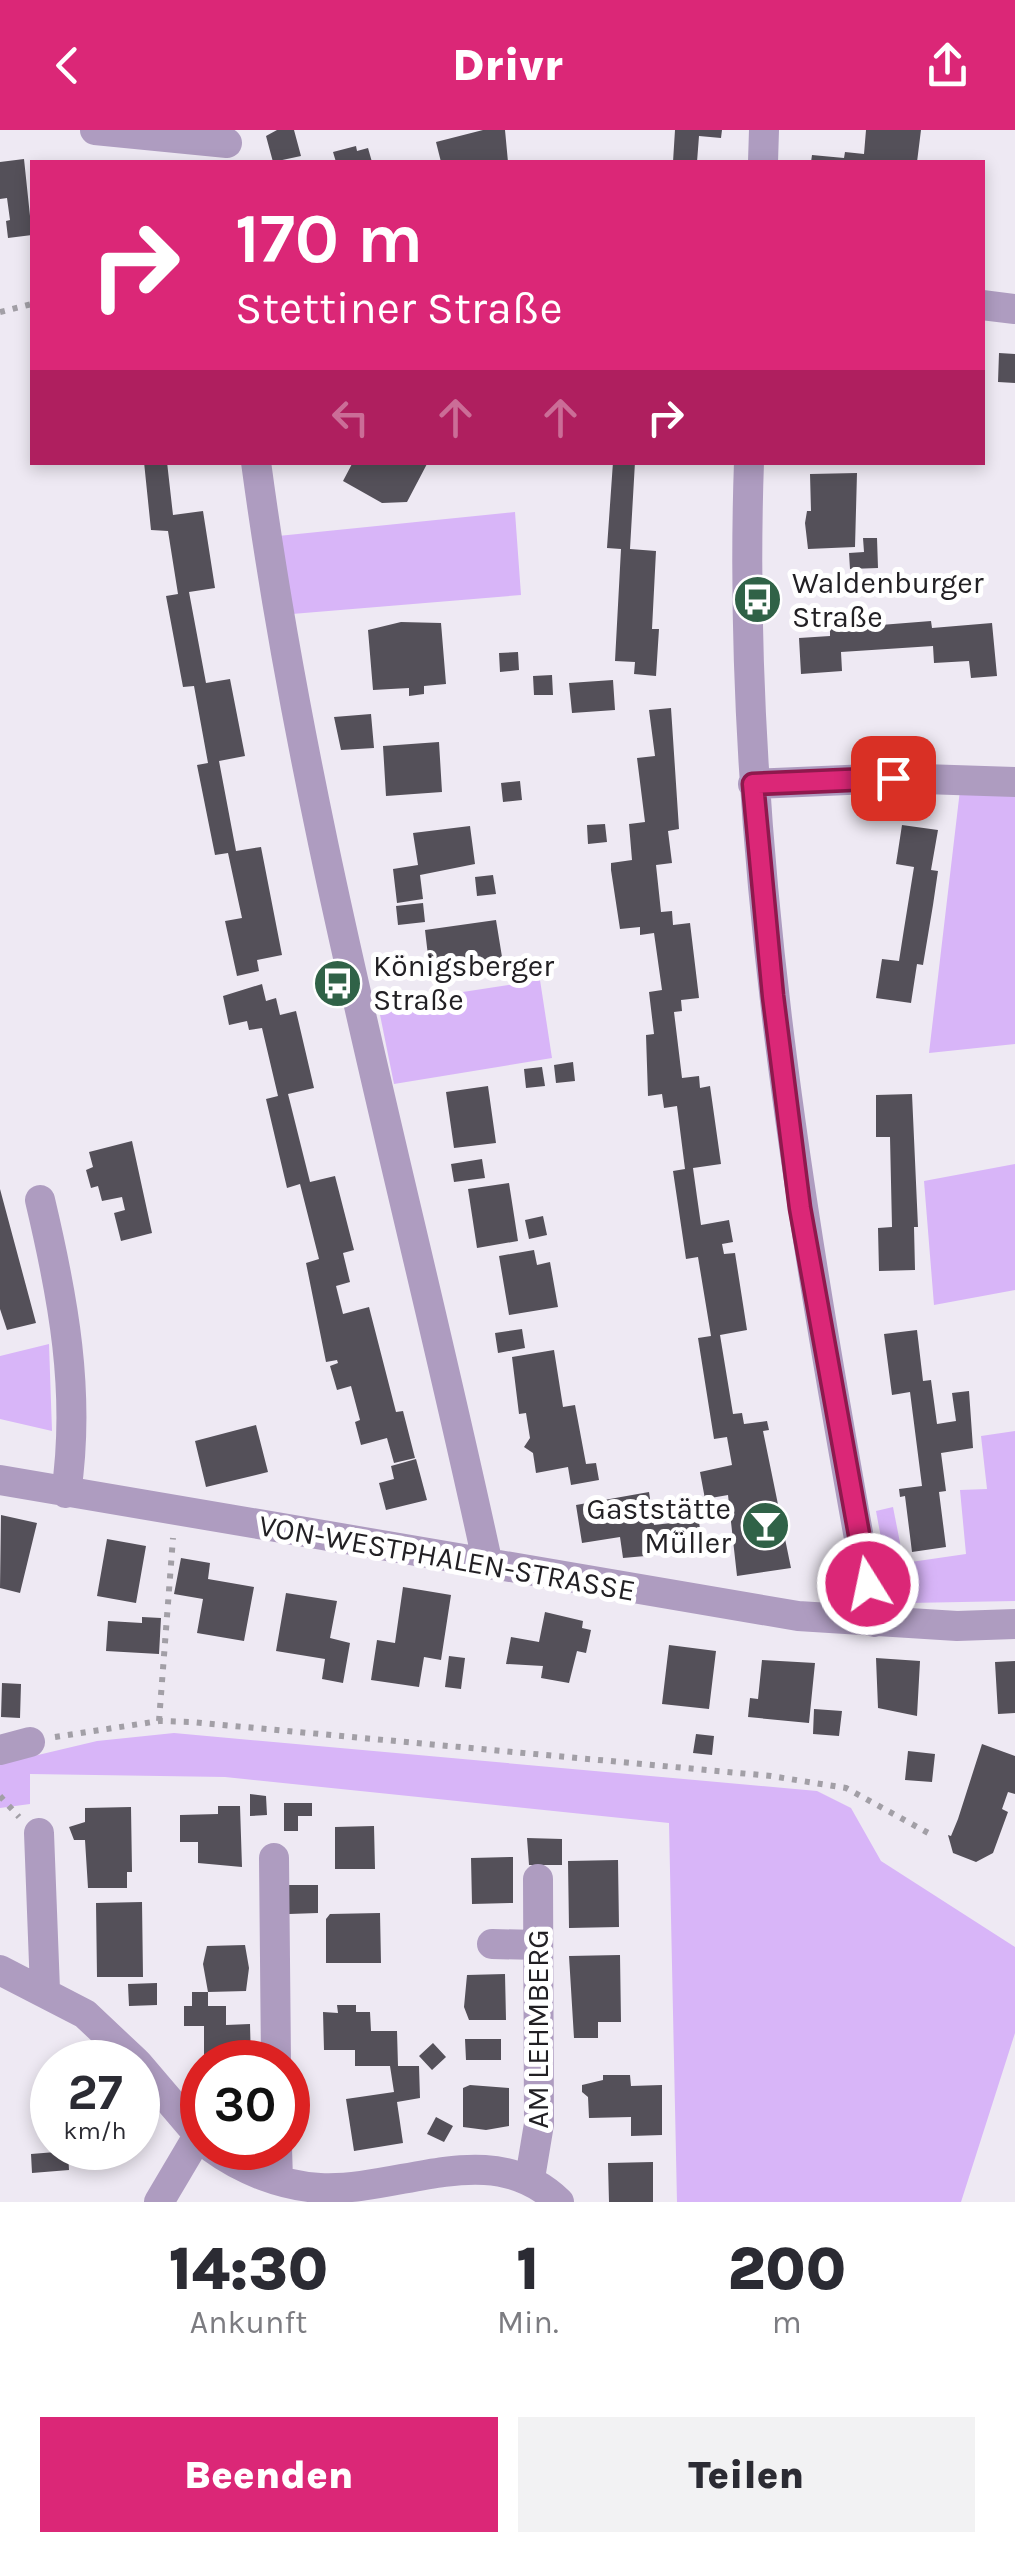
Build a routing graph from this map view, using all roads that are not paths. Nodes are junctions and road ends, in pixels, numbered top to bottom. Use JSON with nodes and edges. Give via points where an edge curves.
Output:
{"nodes":[{"id":1,"x":95,"y":130,"type":"edge"},
{"id":2,"x":764,"y":130,"type":"edge"},
{"id":3,"x":228,"y":145,"type":"edge"},
{"id":4,"x":763,"y":160,"type":"edge"},
{"id":5,"x":985,"y":305,"type":"edge"},
{"id":6,"x":1015,"y":309,"type":"edge"},
{"id":7,"x":256,"y":465,"type":"edge"},
{"id":8,"x":750,"y":465,"type":"edge"},
{"id":9,"x":1015,"y":782,"type":"edge"},
{"id":10,"x":753,"y":784,"type":"junction"},
{"id":11,"x":40,"y":1200,"type":"dead end"},
{"id":12,"x":0,"y":1480,"type":"edge"},
{"id":13,"x":66,"y":1492,"type":"junction"},
{"id":14,"x":488,"y":1565,"type":"junction"},
{"id":15,"x":874,"y":1622,"type":"junction"},
{"id":16,"x":1015,"y":1624,"type":"edge"},
{"id":17,"x":39,"y":1833,"type":"dead end"},
{"id":18,"x":274,"y":1858,"type":"dead end"},
{"id":19,"x":538,"y":1879,"type":"dead end"},
{"id":20,"x":492,"y":1944,"type":"dead end"},
{"id":21,"x":538,"y":1945,"type":"junction"},
{"id":22,"x":0,"y":1970,"type":"edge"},
{"id":23,"x":45,"y":1990,"type":"junction"},
{"id":24,"x":115,"y":2040,"type":"edge"},
{"id":25,"x":276,"y":2040,"type":"edge"},
{"id":26,"x":160,"y":2090,"type":"edge"},
{"id":27,"x":180,"y":2113,"type":"edge"},
{"id":28,"x":183,"y":2170,"type":"edge"},
{"id":29,"x":253,"y":2170,"type":"edge"},
{"id":30,"x":278,"y":2170,"type":"edge"},
{"id":31,"x":530,"y":2178,"type":"junction"},
{"id":32,"x":278,"y":2180,"type":"junction"},
{"id":33,"x":159,"y":2202,"type":"edge"},
{"id":34,"x":559,"y":2202,"type":"edge"}],
"edges":[{"from":1,"to":3,"type":"street"},
{"from":2,"to":4,"type":"street"},
{"from":5,"to":6,"type":"street"},
{"from":7,"to":14,"type":"street","via":[[352,980]]},
{"from":8,"to":10,"type":"street","via":[[744,598]]},
{"from":9,"to":10,"type":"street"},
{"from":10,"to":15,"type":"street","via":[[800,1208]]},
{"from":11,"to":13,"type":"street","via":[[72,1370]]},
{"from":12,"to":13,"type":"street","name":"VON-WESTPHALEN-STRASSE"},
{"from":13,"to":14,"type":"street","name":"VON-WESTPHALEN-STRASSE"},
{"from":14,"to":15,"type":"street","name":"VON-WESTPHALEN-STRASSE","via":[[764,1611]]},
{"from":15,"to":16,"type":"street","name":"VON-WESTPHALEN-STRASSE"},
{"from":17,"to":23,"type":"street"},
{"from":18,"to":25,"type":"street"},
{"from":19,"to":21,"type":"street","name":"AM LEHMBERG"},
{"from":20,"to":21,"type":"street"},
{"from":21,"to":31,"type":"street","name":"AM LEHMBERG","via":[[539,2124]]},
{"from":22,"to":23,"type":"street"},
{"from":23,"to":24,"type":"street"},
{"from":26,"to":27,"type":"street"},
{"from":28,"to":33,"type":"street"},
{"from":29,"to":32,"type":"street"},
{"from":30,"to":32,"type":"street"},
{"from":31,"to":32,"type":"street","via":[[486,2169],[343,2187]]},
{"from":31,"to":34,"type":"street"}]}
